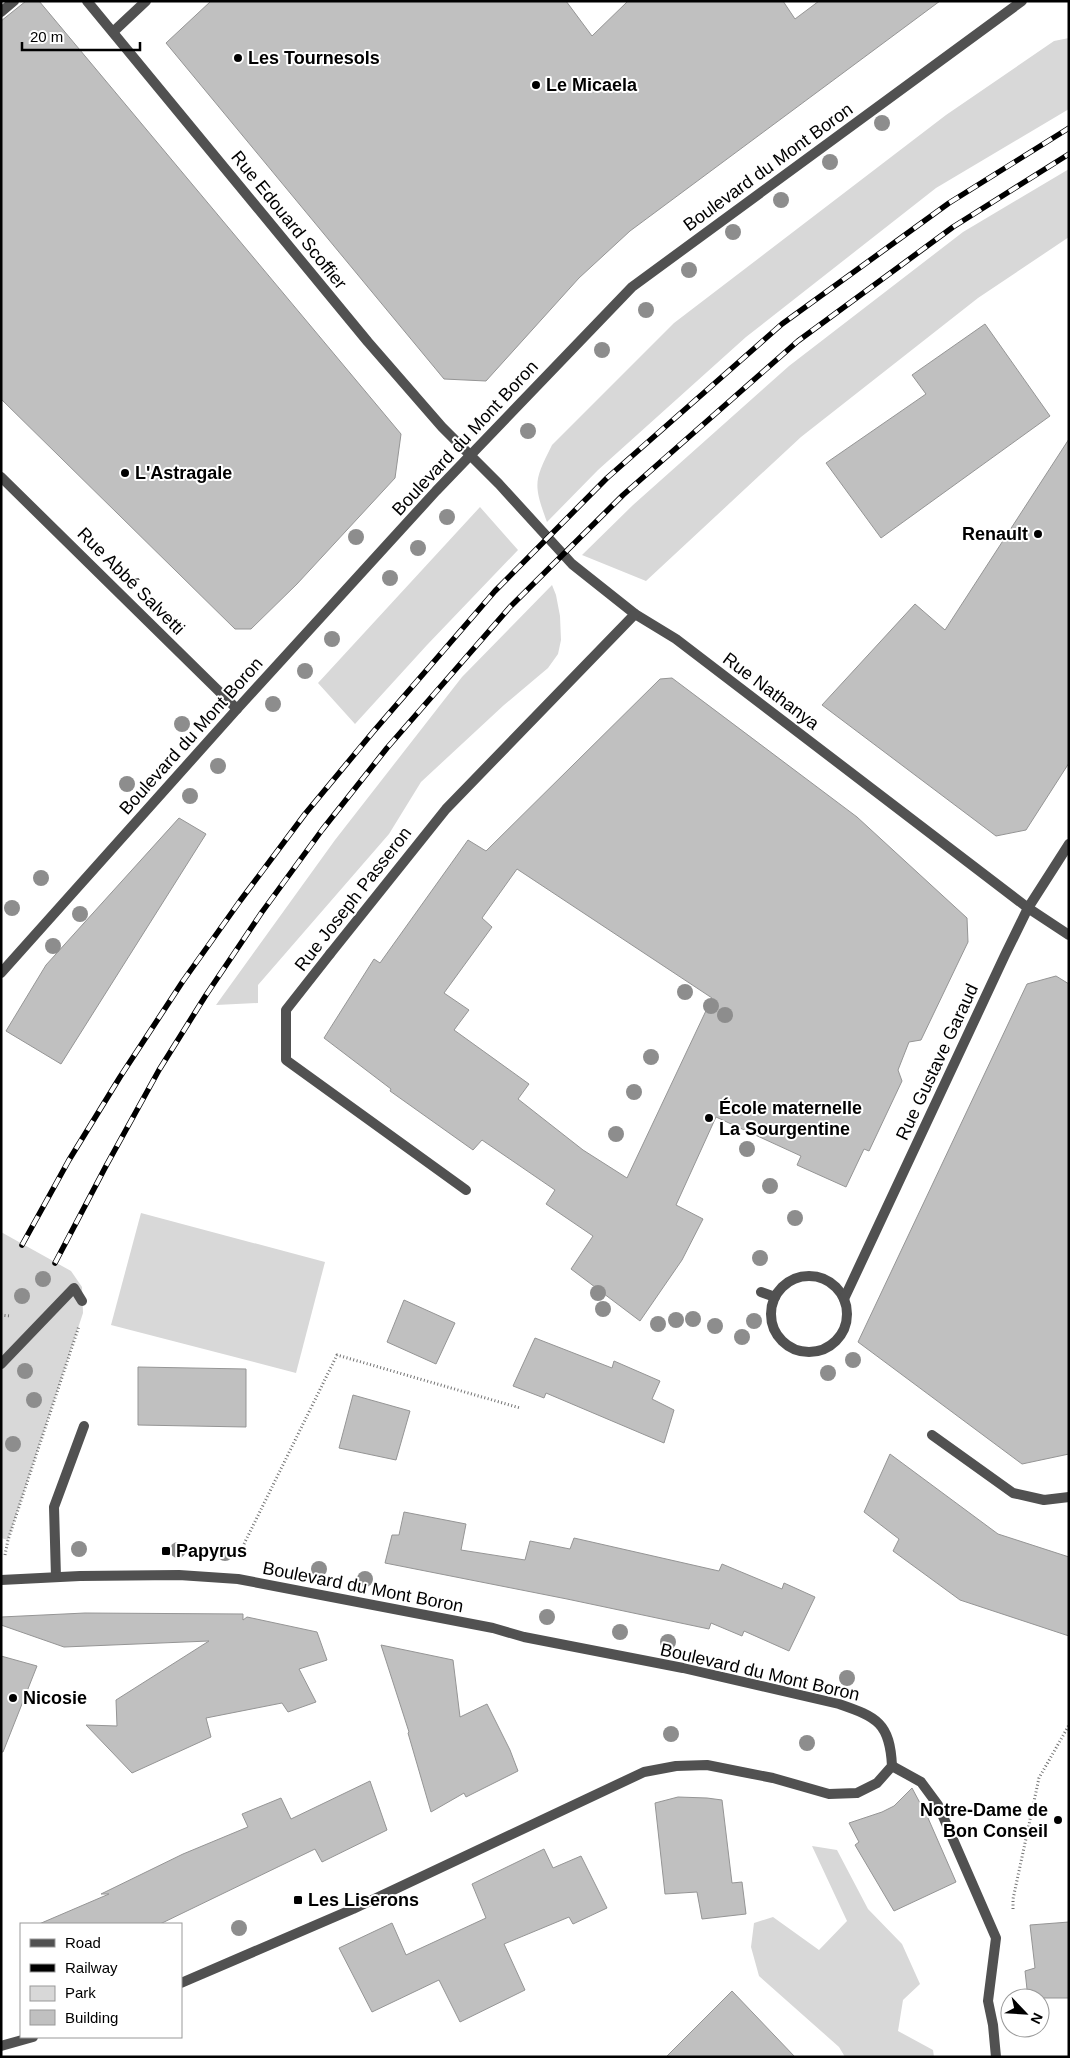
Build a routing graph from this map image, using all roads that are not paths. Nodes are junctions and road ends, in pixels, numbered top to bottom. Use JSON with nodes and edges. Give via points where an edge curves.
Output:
{"nodes":[{"id":1,"x":14,"y":1,"type":"edge"},
{"id":2,"x":87,"y":1,"type":"edge"},
{"id":3,"x":146,"y":1,"type":"edge"},
{"id":4,"x":1022,"y":1,"type":"edge"},
{"id":5,"x":1,"y":12,"type":"edge"},
{"id":6,"x":113,"y":32,"type":"junction"},
{"id":7,"x":470,"y":455,"type":"junction"},
{"id":8,"x":1,"y":477,"type":"edge"},
{"id":9,"x":635,"y":614,"type":"junction"},
{"id":10,"x":237,"y":709,"type":"junction"},
{"id":11,"x":1069,"y":844,"type":"edge"},
{"id":12,"x":1028,"y":908,"type":"junction"},
{"id":13,"x":1069,"y":935,"type":"edge"},
{"id":14,"x":1,"y":973,"type":"edge"},
{"id":15,"x":466,"y":1190,"type":"dead end"},
{"id":16,"x":761,"y":1292,"type":"dead end"},
{"id":17,"x":775,"y":1297,"type":"junction"},
{"id":18,"x":844,"y":1299,"type":"junction"},
{"id":19,"x":82,"y":1300,"type":"road end"},
{"id":20,"x":1,"y":1364,"type":"edge"},
{"id":21,"x":84,"y":1426,"type":"dead end"},
{"id":22,"x":932,"y":1435,"type":"dead end"},
{"id":23,"x":1069,"y":1497,"type":"edge"},
{"id":24,"x":56,"y":1577,"type":"junction"},
{"id":25,"x":1,"y":1580,"type":"edge"},
{"id":26,"x":892,"y":1766,"type":"junction"},
{"id":27,"x":182,"y":1983,"type":"edge"},
{"id":28,"x":29,"y":2038,"type":"edge"},
{"id":29,"x":1,"y":2046,"type":"edge"},
{"id":30,"x":996,"y":2057,"type":"edge"}],
"edges":[{"from":1,"to":5,"type":"street"},
{"from":2,"to":6,"type":"street","name":"Rue Edouard Scoffier"},
{"from":3,"to":6,"type":"street"},
{"from":4,"to":7,"type":"street","name":"Boulevard du Mont Boron","via":[[632,287]]},
{"from":6,"to":7,"type":"street","name":"Rue Edouard Scoffier","via":[[368,342]]},
{"from":7,"to":9,"type":"street","name":"Rue Nathanya","via":[[572,564]]},
{"from":7,"to":10,"type":"street","name":"Boulevard du Mont Boron"},
{"from":8,"to":10,"type":"street","name":"Rue Abbé Salvetti"},
{"from":9,"to":12,"type":"street","name":"Rue Nathanya","via":[[676,639]]},
{"from":9,"to":15,"type":"street","name":"Rue Joseph Passeron","via":[[446,809],[286,1010],[286,1060]]},
{"from":10,"to":14,"type":"street","name":"Boulevard du Mont Boron"},
{"from":11,"to":12,"type":"street","name":"Rue Gustave Garaud"},
{"from":12,"to":13,"type":"street","name":"Rue Nathanya"},
{"from":12,"to":18,"type":"street","name":"Rue Gustave Garaud"},
{"from":16,"to":17,"type":"street"},
{"from":17,"to":18,"type":"street","via":[[789,1281],[815,1276],[828,1280]]},
{"from":17,"to":18,"type":"street","name":"Rue Gustave Garaud","via":[[770,1314],[773,1328],[789,1348],[801,1352],[824,1349],[842,1334],[847,1311]]},
{"from":19,"to":20,"type":"street","via":[[74,1288]]},
{"from":21,"to":24,"type":"street","via":[[54,1508]]},
{"from":22,"to":23,"type":"street","via":[[1013,1493],[1044,1500]]},
{"from":24,"to":25,"type":"street","name":"Boulevard du Mont Boron"},
{"from":24,"to":26,"type":"street","name":"Boulevard du Mont Boron","via":[[179,1575],[238,1579],[682,1668],[863,1712],[883,1727],[891,1744]]},
{"from":26,"to":27,"type":"street","via":[[877,1783],[857,1793],[829,1794],[773,1778],[707,1765],[644,1772],[344,1912]]},
{"from":26,"to":30,"type":"street","via":[[921,1782],[938,1805],[996,1938],[988,2001]]},
{"from":28,"to":29,"type":"street"}]}
